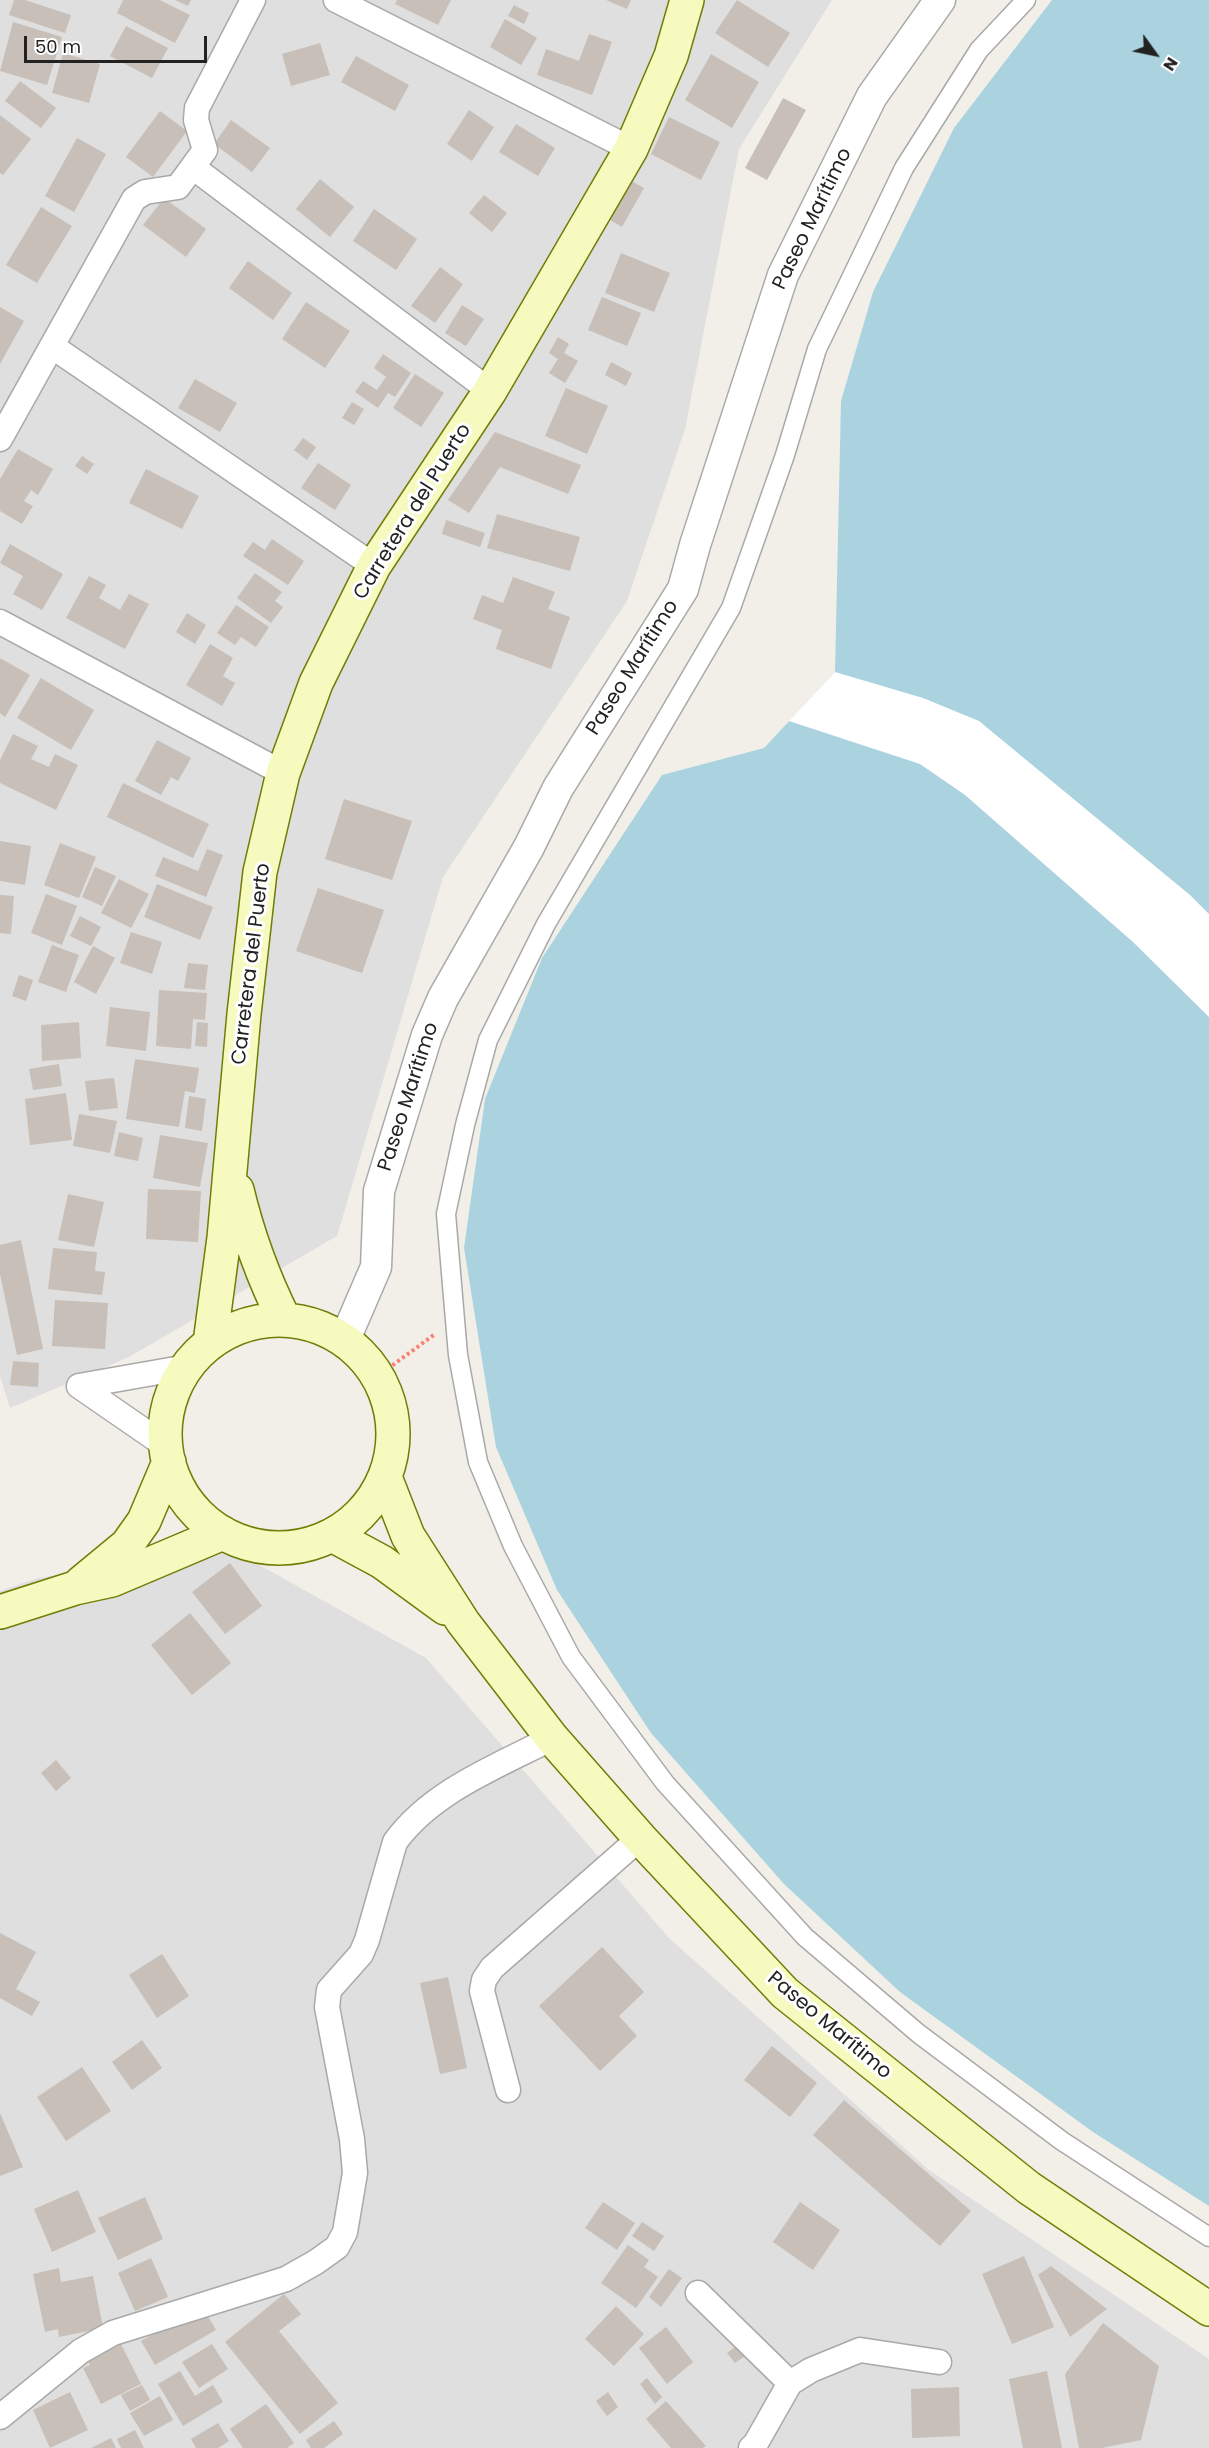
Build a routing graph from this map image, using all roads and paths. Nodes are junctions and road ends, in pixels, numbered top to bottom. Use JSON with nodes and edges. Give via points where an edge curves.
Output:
{"nodes":[{"id":1,"x":253,"y":0,"type":"edge"},
{"id":2,"x":336,"y":0,"type":"edge"},
{"id":3,"x":687,"y":0,"type":"edge"},
{"id":4,"x":940,"y":0,"type":"edge"},
{"id":5,"x":1026,"y":0,"type":"edge"},
{"id":6,"x":631,"y":149,"type":"junction"},
{"id":7,"x":194,"y":168,"type":"junction"},
{"id":8,"x":53,"y":347,"type":"junction"},
{"id":9,"x":490,"y":391,"type":"junction"},
{"id":10,"x":0,"y":439,"type":"edge"},
{"id":11,"x":374,"y":566,"type":"junction"},
{"id":12,"x":0,"y":622,"type":"edge"},
{"id":13,"x":283,"y":773,"type":"junction"},
{"id":14,"x":231,"y":1168,"type":"junction"},
{"id":15,"x":284,"y":1319,"type":"junction"},
{"id":16,"x":455,"y":1320,"type":"junction"},
{"id":17,"x":345,"y":1339,"type":"junction"},
{"id":18,"x":210,"y":1343,"type":"junction"},
{"id":19,"x":187,"y":1367,"type":"junction"},
{"id":20,"x":378,"y":1376,"type":"junction"},
{"id":21,"x":167,"y":1454,"type":"junction"},
{"id":22,"x":385,"y":1477,"type":"junction"},
{"id":23,"x":223,"y":1533,"type":"junction"},
{"id":24,"x":332,"y":1535,"type":"junction"},
{"id":25,"x":75,"y":1588,"type":"junction"},
{"id":26,"x":0,"y":1612,"type":"edge"},
{"id":27,"x":464,"y":1622,"type":"junction"},
{"id":28,"x":552,"y":1738,"type":"junction"},
{"id":29,"x":640,"y":1838,"type":"junction"},
{"id":30,"x":508,"y":2090,"type":"dead end"},
{"id":31,"x":1209,"y":2237,"type":"edge"},
{"id":32,"x":698,"y":2293,"type":"dead end"},
{"id":33,"x":1209,"y":2309,"type":"edge"},
{"id":34,"x":939,"y":2362,"type":"dead end"},
{"id":35,"x":790,"y":2383,"type":"junction"},
{"id":36,"x":0,"y":2416,"type":"edge"},
{"id":37,"x":751,"y":2448,"type":"edge"}],
"edges":[{"from":1,"to":7,"type":"street","via":[[197,108],[196,120],[205,150]]},
{"from":2,"to":6,"type":"street"},
{"from":3,"to":6,"type":"main road","name":"Carretera del Puerto","via":[[671,56]]},
{"from":4,"to":17,"type":"street","name":"Paseo Marítimo","via":[[872,96],[783,275],[683,589],[558,788],[443,998],[427,1035],[379,1191],[376,1267]]},
{"from":5,"to":16,"type":"street","via":[[979,50],[904,168],[817,349],[785,455],[731,608],[546,924],[488,1040],[446,1214]]},
{"from":6,"to":9,"type":"main road","name":"Carretera del Puerto"},
{"from":7,"to":8,"type":"street","via":[[178,187],[145,192],[134,199]]},
{"from":7,"to":9,"type":"street"},
{"from":8,"to":10,"type":"street"},
{"from":8,"to":11,"type":"street"},
{"from":9,"to":11,"type":"main road","name":"Carretera del Puerto"},
{"from":11,"to":13,"type":"main road","name":"Carretera del Puerto","via":[[316,683]]},
{"from":12,"to":13,"type":"street"},
{"from":13,"to":14,"type":"main road","name":"Carretera del Puerto","via":[[260,872],[243,1014]]},
{"from":14,"to":15,"type":"main road","name":"Carretera del Puerto","via":[[264,1279]]},
{"from":14,"to":18,"type":"main road","name":"Carretera del Puerto"},
{"from":15,"to":17,"type":"main road","via":[[316,1325]]},
{"from":15,"to":18,"type":"main road","via":[[249,1324]]},
{"from":16,"to":20,"type":"path"},
{"from":16,"to":31,"type":"street","via":[[478,1462],[513,1546],[571,1657],[665,1783],[805,1937],[919,2034],[1062,2141]]},
{"from":17,"to":20,"type":"main road"},
{"from":18,"to":19,"type":"main road"},
{"from":19,"to":21,"type":"main road","via":[[166,1418]]},
{"from":19,"to":21,"type":"street","via":[[79,1386]]},
{"from":20,"to":22,"type":"main road","via":[[391,1408],[393,1443]]},
{"from":21,"to":23,"type":"main road","via":[[177,1484],[189,1503]]},
{"from":21,"to":25,"type":"main road","via":[[144,1521],[127,1545]]},
{"from":22,"to":24,"type":"main road","via":[[372,1500]]},
{"from":22,"to":27,"type":"main road","name":"Paseo Marítimo","via":[[408,1536]]},
{"from":23,"to":24,"type":"main road","via":[[249,1544],[278,1548],[306,1545]]},
{"from":23,"to":25,"type":"main road","via":[[112,1580]]},
{"from":24,"to":27,"type":"main road","name":"Paseo Marítimo","via":[[382,1562]]},
{"from":25,"to":26,"type":"main road"},
{"from":27,"to":28,"type":"main road","name":"Paseo Marítimo"},
{"from":28,"to":29,"type":"main road","name":"Paseo Marítimo"},
{"from":28,"to":36,"type":"street","via":[[452,1790],[405,1828],[395,1842],[361,1954],[329,1990],[327,2007],[355,2172],[345,2232],[337,2247],[285,2279],[113,2333],[81,2351]]},
{"from":29,"to":30,"type":"street","via":[[492,1968],[484,1980],[482,1991]]},
{"from":29,"to":33,"type":"main road","name":"Paseo Marítimo","via":[[785,1993],[1029,2188]]},
{"from":32,"to":35,"type":"street"},
{"from":34,"to":35,"type":"street","via":[[860,2350]]},
{"from":35,"to":37,"type":"street"}]}
